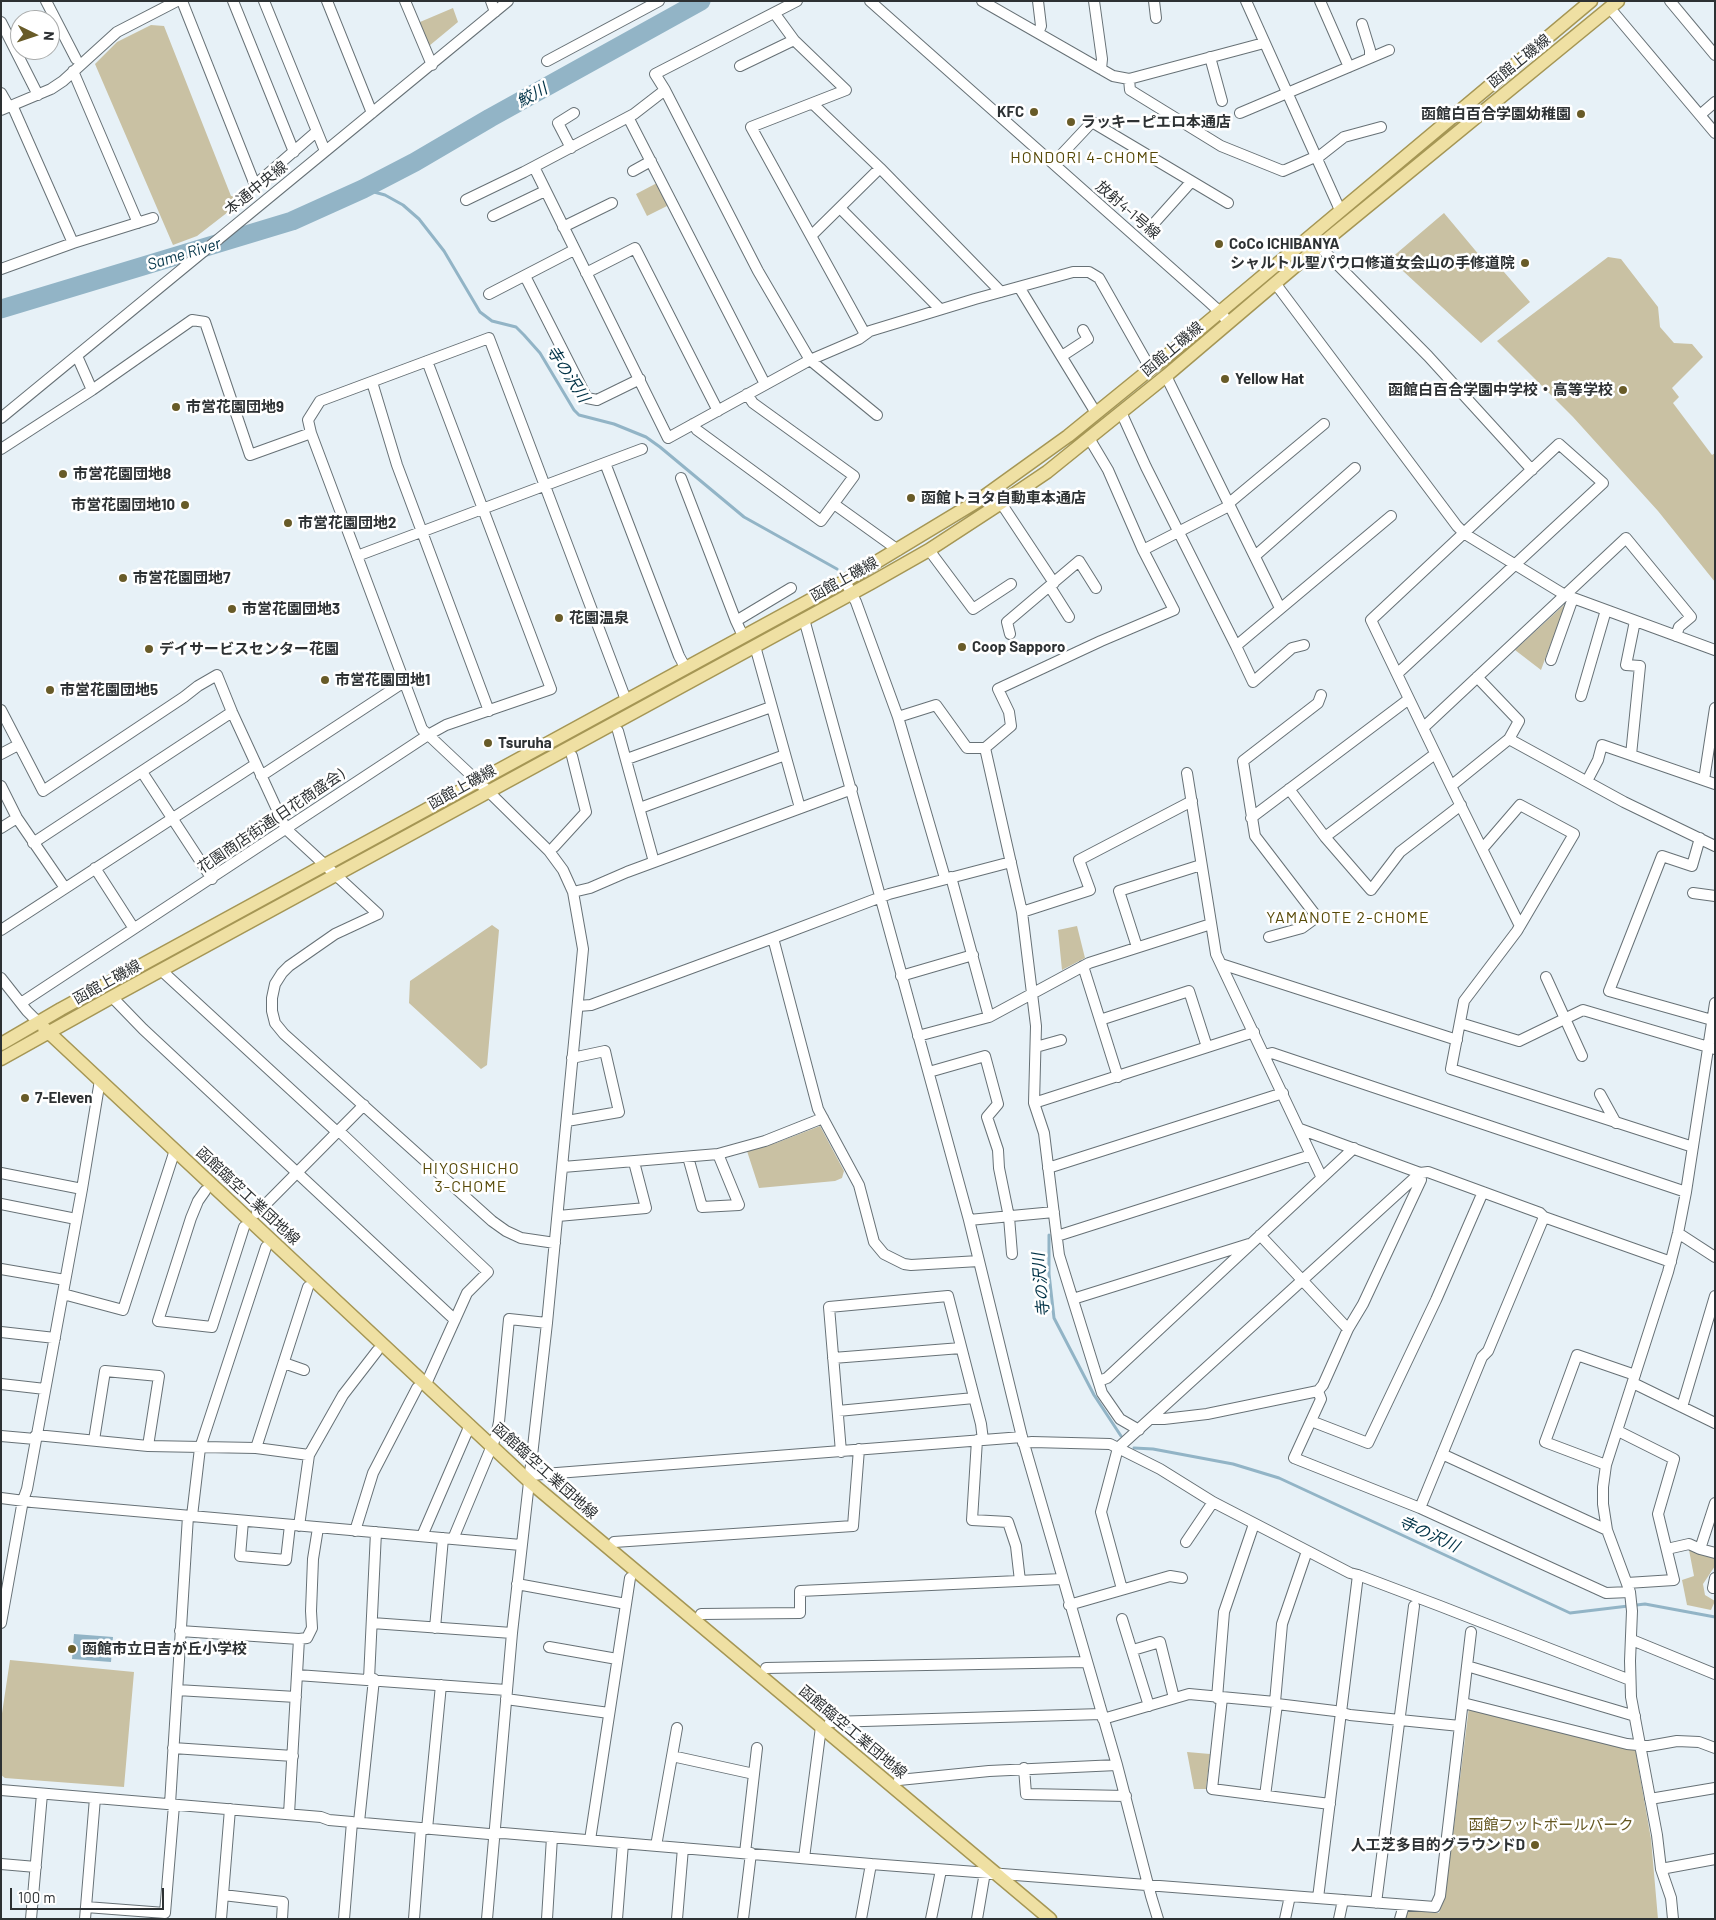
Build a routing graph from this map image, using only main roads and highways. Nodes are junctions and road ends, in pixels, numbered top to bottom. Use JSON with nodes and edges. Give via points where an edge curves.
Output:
{"nodes":[{"id":1,"x":1591,"y":1,"type":"edge"},
{"id":2,"x":1616,"y":7,"type":"edge"},
{"id":3,"x":39,"y":1023,"type":"junction"},
{"id":4,"x":49,"y":1032,"type":"junction"},
{"id":5,"x":1,"y":1044,"type":"edge"},
{"id":6,"x":1,"y":1059,"type":"edge"},
{"id":7,"x":1050,"y":1919,"type":"edge"}],
"edges":[{"from":1,"to":3,"type":"main road","name":"函館上磯線","via":[[1068,436],[979,500],[845,581]]},
{"from":2,"to":4,"type":"main road","name":"函館上磯線","via":[[1319,246],[1047,472],[1001,503],[929,550],[852,593]]},
{"from":3,"to":4,"type":"main road","name":"函館臨空工業団地線"},
{"from":3,"to":5,"type":"main road","name":"函館上磯線"},
{"from":4,"to":6,"type":"main road","name":"函館上磯線"},
{"from":4,"to":7,"type":"main road","name":"函館臨空工業団地線","via":[[421,1386],[826,1724],[991,1873]]}]}
